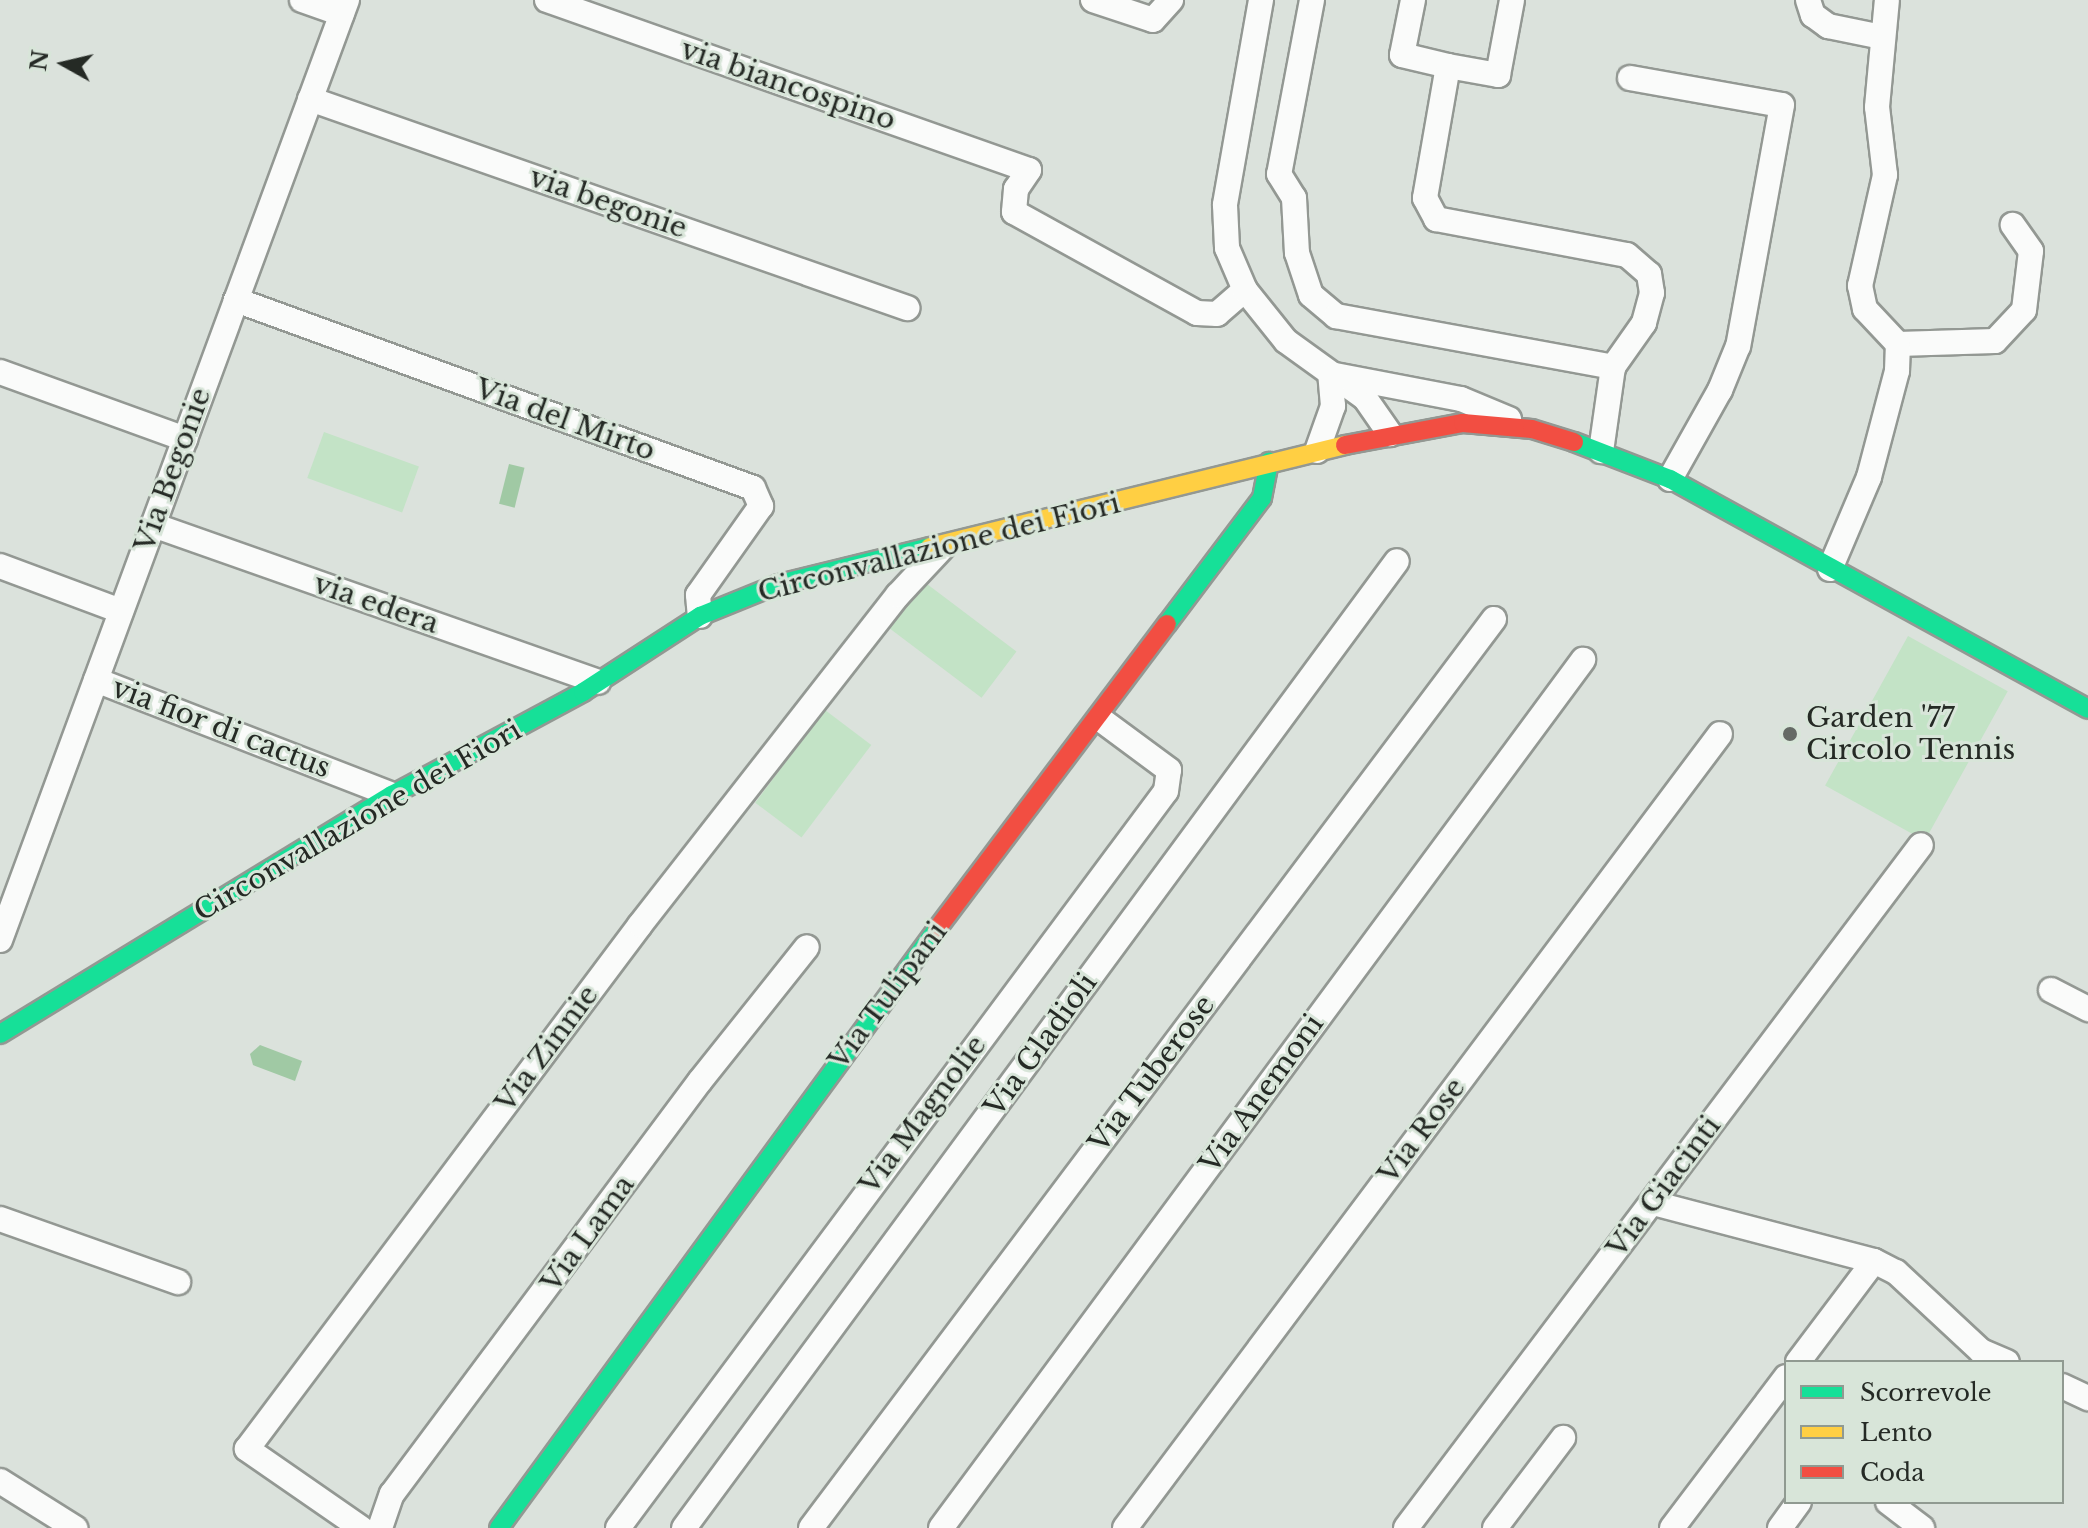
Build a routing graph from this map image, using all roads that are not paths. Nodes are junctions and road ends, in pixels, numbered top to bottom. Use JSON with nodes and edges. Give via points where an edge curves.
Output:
{"nodes":[{"id":1,"x":302,"y":0,"type":"edge"},
{"id":2,"x":547,"y":0,"type":"edge"},
{"id":3,"x":1093,"y":0,"type":"edge"},
{"id":4,"x":1171,"y":0,"type":"edge"},
{"id":5,"x":1261,"y":0,"type":"edge"},
{"id":6,"x":1312,"y":0,"type":"edge"},
{"id":7,"x":1413,"y":0,"type":"edge"},
{"id":8,"x":1512,"y":0,"type":"edge"},
{"id":9,"x":1808,"y":0,"type":"edge"},
{"id":10,"x":1887,"y":0,"type":"edge"},
{"id":11,"x":344,"y":7,"type":"edge"},
{"id":12,"x":1882,"y":37,"type":"junction"},
{"id":13,"x":1448,"y":66,"type":"junction"},
{"id":14,"x":1630,"y":78,"type":"dead end"},
{"id":15,"x":310,"y":99,"type":"junction"},
{"id":16,"x":2013,"y":225,"type":"dead end"},
{"id":17,"x":1245,"y":290,"type":"junction"},
{"id":18,"x":236,"y":300,"type":"junction"},
{"id":19,"x":907,"y":308,"type":"dead end"},
{"id":20,"x":1898,"y":344,"type":"junction"},
{"id":21,"x":1613,"y":367,"type":"junction"},
{"id":22,"x":0,"y":372,"type":"edge"},
{"id":23,"x":1330,"y":374,"type":"junction"},
{"id":24,"x":1532,"y":429,"type":"junction"},
{"id":25,"x":1390,"y":434,"type":"junction"},
{"id":26,"x":185,"y":439,"type":"junction"},
{"id":27,"x":1317,"y":451,"type":"junction"},
{"id":28,"x":1601,"y":451,"type":"junction"},
{"id":29,"x":1269,"y":462,"type":"junction"},
{"id":30,"x":1670,"y":479,"type":"junction"},
{"id":31,"x":153,"y":525,"type":"junction"},
{"id":32,"x":942,"y":548,"type":"junction"},
{"id":33,"x":1397,"y":561,"type":"dead end"},
{"id":34,"x":0,"y":566,"type":"edge"},
{"id":35,"x":1830,"y":569,"type":"junction"},
{"id":36,"x":121,"y":611,"type":"junction"},
{"id":37,"x":700,"y":616,"type":"junction"},
{"id":38,"x":1494,"y":619,"type":"dead end"},
{"id":39,"x":1583,"y":660,"type":"dead end"},
{"id":40,"x":96,"y":680,"type":"junction"},
{"id":41,"x":598,"y":682,"type":"junction"},
{"id":42,"x":2088,"y":709,"type":"edge"},
{"id":43,"x":1100,"y":719,"type":"junction"},
{"id":44,"x":1720,"y":734,"type":"dead end"},
{"id":45,"x":392,"y":795,"type":"junction"},
{"id":46,"x":1921,"y":845,"type":"dead end"},
{"id":47,"x":0,"y":940,"type":"edge"},
{"id":48,"x":807,"y":947,"type":"dead end"},
{"id":49,"x":2051,"y":990,"type":"dead end"},
{"id":50,"x":2088,"y":1009,"type":"edge"},
{"id":51,"x":0,"y":1034,"type":"edge"},
{"id":52,"x":1653,"y":1203,"type":"junction"},
{"id":53,"x":0,"y":1219,"type":"edge"},
{"id":54,"x":1874,"y":1261,"type":"junction"},
{"id":55,"x":178,"y":1282,"type":"dead end"},
{"id":56,"x":1800,"y":1360,"type":"edge"},
{"id":57,"x":2002,"y":1360,"type":"edge"},
{"id":58,"x":1784,"y":1380,"type":"edge"},
{"id":59,"x":2064,"y":1387,"type":"edge"},
{"id":60,"x":2088,"y":1398,"type":"edge"},
{"id":61,"x":1563,"y":1438,"type":"dead end"},
{"id":62,"x":0,"y":1481,"type":"edge"},
{"id":63,"x":1798,"y":1504,"type":"edge"},
{"id":64,"x":1891,"y":1504,"type":"edge"},
{"id":65,"x":75,"y":1528,"type":"edge"},
{"id":66,"x":361,"y":1528,"type":"edge"},
{"id":67,"x":380,"y":1528,"type":"edge"},
{"id":68,"x":499,"y":1528,"type":"edge"},
{"id":69,"x":618,"y":1528,"type":"edge"},
{"id":70,"x":684,"y":1528,"type":"edge"},
{"id":71,"x":811,"y":1528,"type":"edge"},
{"id":72,"x":941,"y":1528,"type":"edge"},
{"id":73,"x":1125,"y":1528,"type":"edge"},
{"id":74,"x":1406,"y":1528,"type":"edge"},
{"id":75,"x":1495,"y":1528,"type":"edge"},
{"id":76,"x":1672,"y":1528,"type":"edge"},
{"id":77,"x":1780,"y":1528,"type":"edge"},
{"id":78,"x":1922,"y":1528,"type":"edge"}],
"edges":[{"from":1,"to":11,"type":"street"},
{"from":2,"to":17,"type":"street","name":"via biancospino","via":[[1029,170],[1013,200],[1014,212],[1022,219],[1197,313],[1217,314]]},
{"from":3,"to":4,"type":"street","via":[[1153,20]]},
{"from":5,"to":17,"type":"street","via":[[1225,205],[1227,248]]},
{"from":6,"to":21,"type":"street","via":[[1279,174],[1294,198],[1297,253],[1311,295],[1336,316]]},
{"from":7,"to":13,"type":"street","via":[[1402,55]]},
{"from":8,"to":13,"type":"street","via":[[1498,75]]},
{"from":9,"to":12,"type":"street","via":[[1813,15],[1828,26]]},
{"from":10,"to":12,"type":"street"},
{"from":11,"to":15,"type":"street","name":"Via Begonie"},
{"from":12,"to":20,"type":"street","via":[[1877,107],[1885,175],[1860,286],[1865,309]]},
{"from":13,"to":21,"type":"street","via":[[1425,198],[1436,219],[1627,255],[1649,274],[1652,293],[1644,323]]},
{"from":14,"to":30,"type":"street","via":[[1782,105],[1738,346],[1720,390]]},
{"from":15,"to":18,"type":"street","name":"Via Begonie"},
{"from":15,"to":19,"type":"street","name":"via begonie"},
{"from":16,"to":20,"type":"street","via":[[2031,251],[2024,310],[1995,341]]},
{"from":17,"to":23,"type":"street","via":[[1286,341]]},
{"from":18,"to":26,"type":"street","name":"Via Begonie"},
{"from":18,"to":37,"type":"street","name":"Via del Mirto","via":[[753,488],[761,506],[698,595]]},
{"from":20,"to":35,"type":"street","via":[[1897,371],[1869,477]]},
{"from":21,"to":28,"type":"street"},
{"from":22,"to":26,"type":"street"},
{"from":23,"to":24,"type":"street","via":[[1461,399]]},
{"from":23,"to":25,"type":"street","via":[[1365,398]]},
{"from":23,"to":27,"type":"street","via":[[1333,406]]},
{"from":24,"to":25,"type":"street","name":"Circonvallazione dei Fiori","via":[[1463,423]]},
{"from":24,"to":28,"type":"street","name":"Circonvallazione dei Fiori"},
{"from":25,"to":27,"type":"street","name":"Circonvallazione dei Fiori"},
{"from":26,"to":31,"type":"street","name":"Via Begonie"},
{"from":27,"to":29,"type":"street","name":"Circonvallazione dei Fiori"},
{"from":28,"to":30,"type":"street","name":"Circonvallazione dei Fiori"},
{"from":29,"to":32,"type":"street","name":"Circonvallazione dei Fiori"},
{"from":29,"to":43,"type":"street","name":"Via Tulipani","via":[[1262,498]]},
{"from":30,"to":35,"type":"street","name":"Circonvallazione dei Fiori"},
{"from":31,"to":36,"type":"street","name":"Via Begonie"},
{"from":31,"to":41,"type":"street","name":"via edera"},
{"from":32,"to":37,"type":"street","name":"Circonvallazione dei Fiori","via":[[779,584]]},
{"from":32,"to":66,"type":"street","name":"Via Zinnie","via":[[898,595],[640,925],[247,1449]]},
{"from":33,"to":70,"type":"street","name":"Via Gladioli"},
{"from":34,"to":36,"type":"street"},
{"from":35,"to":42,"type":"street","name":"Circonvallazione dei Fiori"},
{"from":36,"to":40,"type":"street","name":"Via Begonie"},
{"from":37,"to":41,"type":"street","name":"Circonvallazione dei Fiori"},
{"from":38,"to":71,"type":"street","name":"Via Tuberose"},
{"from":39,"to":72,"type":"street","name":"Via Anemoni"},
{"from":40,"to":45,"type":"street","name":"via fior di cactus"},
{"from":40,"to":47,"type":"street","name":"Via Begonie"},
{"from":41,"to":45,"type":"street","name":"Circonvallazione dei Fiori"},
{"from":43,"to":68,"type":"street","name":"Via Tulipani","via":[[775,1144]]},
{"from":43,"to":69,"type":"street","name":"Via Magnolie","via":[[1169,770],[1166,791]]},
{"from":44,"to":73,"type":"street","name":"Via Rose"},
{"from":45,"to":51,"type":"street","name":"Circonvallazione dei Fiori"},
{"from":46,"to":52,"type":"street","name":"Via Giacinti"},
{"from":48,"to":67,"type":"street","name":"Via Lama","via":[[700,1081],[392,1494]]},
{"from":49,"to":50,"type":"street"},
{"from":52,"to":54,"type":"street"},
{"from":52,"to":74,"type":"street","name":"Via Giacinti"},
{"from":53,"to":55,"type":"street"},
{"from":54,"to":56,"type":"street"},
{"from":54,"to":57,"type":"street","via":[[1896,1272],[1981,1351]]},
{"from":58,"to":76,"type":"street"},
{"from":59,"to":60,"type":"street"},
{"from":61,"to":75,"type":"street"},
{"from":62,"to":65,"type":"street"},
{"from":63,"to":77,"type":"street"},
{"from":64,"to":78,"type":"street"}]}
